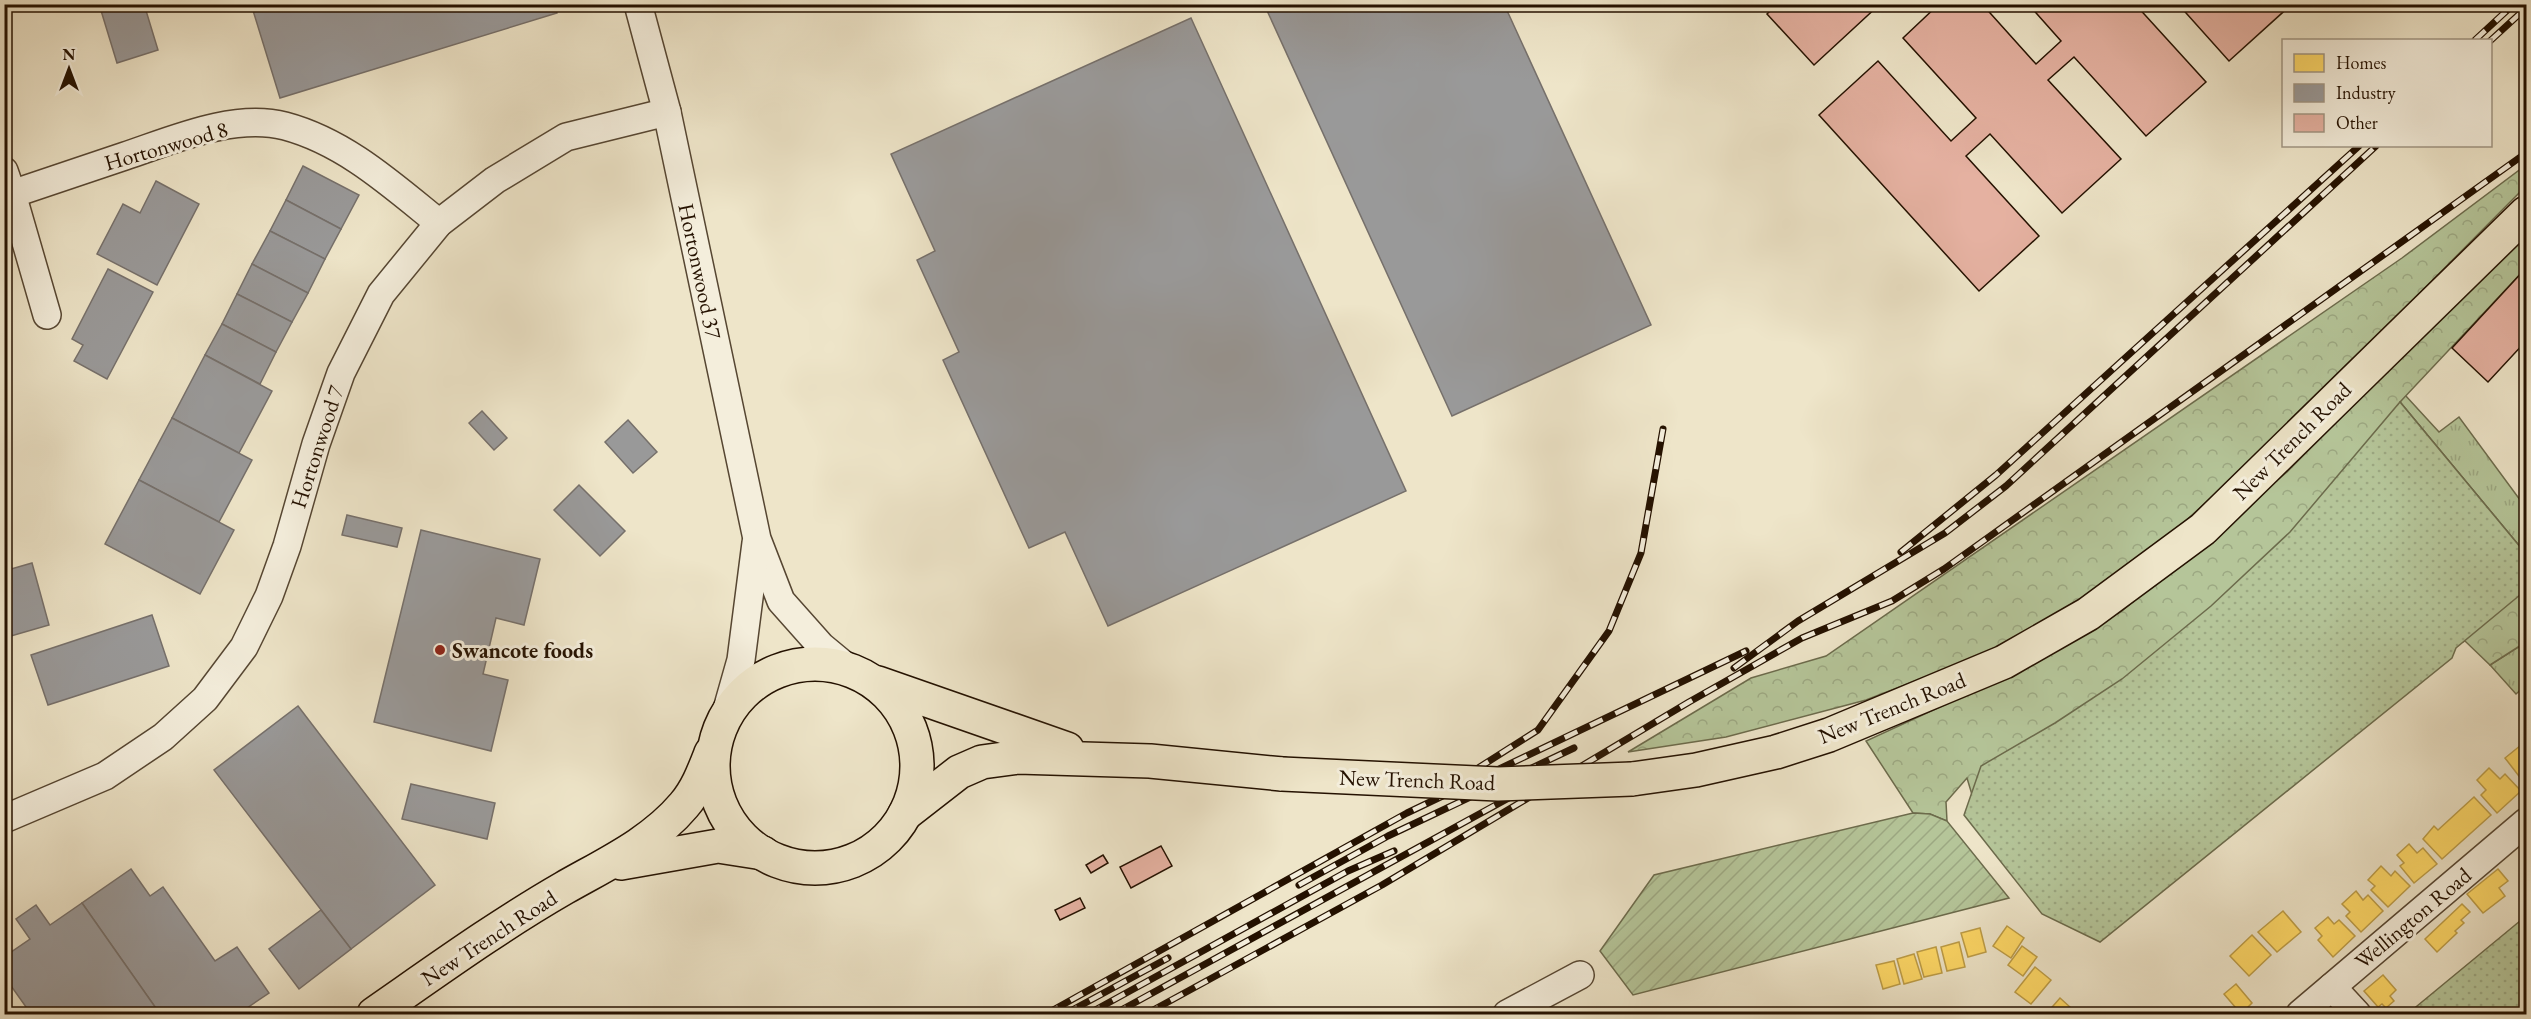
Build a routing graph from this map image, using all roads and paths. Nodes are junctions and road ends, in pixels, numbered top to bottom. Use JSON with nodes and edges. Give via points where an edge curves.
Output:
{"nodes":[{"id":1,"x":638,"y":4,"type":"edge"},
{"id":2,"x":667,"y":112,"type":"junction"},
{"id":3,"x":8,"y":182,"type":"edge"},
{"id":4,"x":2526,"y":213,"type":"edge"},
{"id":5,"x":439,"y":223,"type":"junction"},
{"id":6,"x":47,"y":315,"type":"dead end"},
{"id":7,"x":757,"y":539,"type":"junction"},
{"id":8,"x":860,"y":675,"type":"junction"},
{"id":9,"x":721,"y":727,"type":"junction"},
{"id":10,"x":1092,"y":757,"type":"junction"},
{"id":11,"x":905,"y":814,"type":"junction"},
{"id":12,"x":4,"y":819,"type":"edge"},
{"id":13,"x":2526,"y":822,"type":"edge"},
{"id":14,"x":763,"y":853,"type":"junction"},
{"id":15,"x":607,"y":866,"type":"junction"},
{"id":16,"x":1580,"y":975,"type":"dead end"},
{"id":17,"x":2332,"y":987,"type":"junction"},
{"id":18,"x":374,"y":1014,"type":"edge"},
{"id":19,"x":1507,"y":1014,"type":"edge"},
{"id":20,"x":2300,"y":1014,"type":"edge"},
{"id":21,"x":2357,"y":1014,"type":"edge"}],
"edges":[{"from":1,"to":2,"type":"street","name":"Hortonwood 37"},
{"from":2,"to":5,"type":"street","name":"Hortonwood 7","via":[[566,137],[495,180]]},
{"from":2,"to":7,"type":"street","name":"Hortonwood 37"},
{"from":3,"to":5,"type":"street","name":"Hortonwood 8","via":[[200,132],[243,124],[283,126],[321,139],[374,170]]},
{"from":3,"to":6,"type":"street","name":"Hortonwood 8"},
{"from":4,"to":10,"type":"highway","name":"New Trench Road","bridge":true,"via":[[2203,529],[2088,614],[2004,662],[1829,735],[1696,770],[1632,779],[1498,784],[1282,774]]},
{"from":5,"to":12,"type":"street","name":"Hortonwood 7","via":[[381,294],[341,373],[269,596],[244,647],[205,699],[163,737],[105,776]]},
{"from":7,"to":8,"type":"street","name":"Hortonwood 37","via":[[781,601],[821,646]]},
{"from":7,"to":9,"type":"street","name":"Hortonwood 37","via":[[741,660]]},
{"from":8,"to":9,"type":"highway","via":[[820,664],[795,666],[772,674],[738,700]]},
{"from":8,"to":10,"type":"highway","name":"New Trench Road"},
{"from":8,"to":11,"type":"highway","via":[[886,692],[904,715],[916,748],[915,789]]},
{"from":9,"to":14,"type":"highway","via":[[713,764],[719,800],[742,838]]},
{"from":9,"to":15,"type":"highway","name":"New Trench Road","via":[[701,780],[684,805],[652,835]]},
{"from":10,"to":11,"type":"highway","name":"New Trench Road","via":[[1018,757],[982,762],[959,772]]},
{"from":11,"to":14,"type":"highway","via":[[880,845],[837,866],[791,865]]},
{"from":13,"to":17,"type":"street","name":"Wellington Road"},
{"from":14,"to":15,"type":"highway","name":"New Trench Road","via":[[718,846]]},
{"from":15,"to":18,"type":"highway","name":"New Trench Road","via":[[526,912]]},
{"from":16,"to":19,"type":"street"},
{"from":17,"to":20,"type":"street","name":"Wellington Road"},
{"from":17,"to":21,"type":"street"}]}
